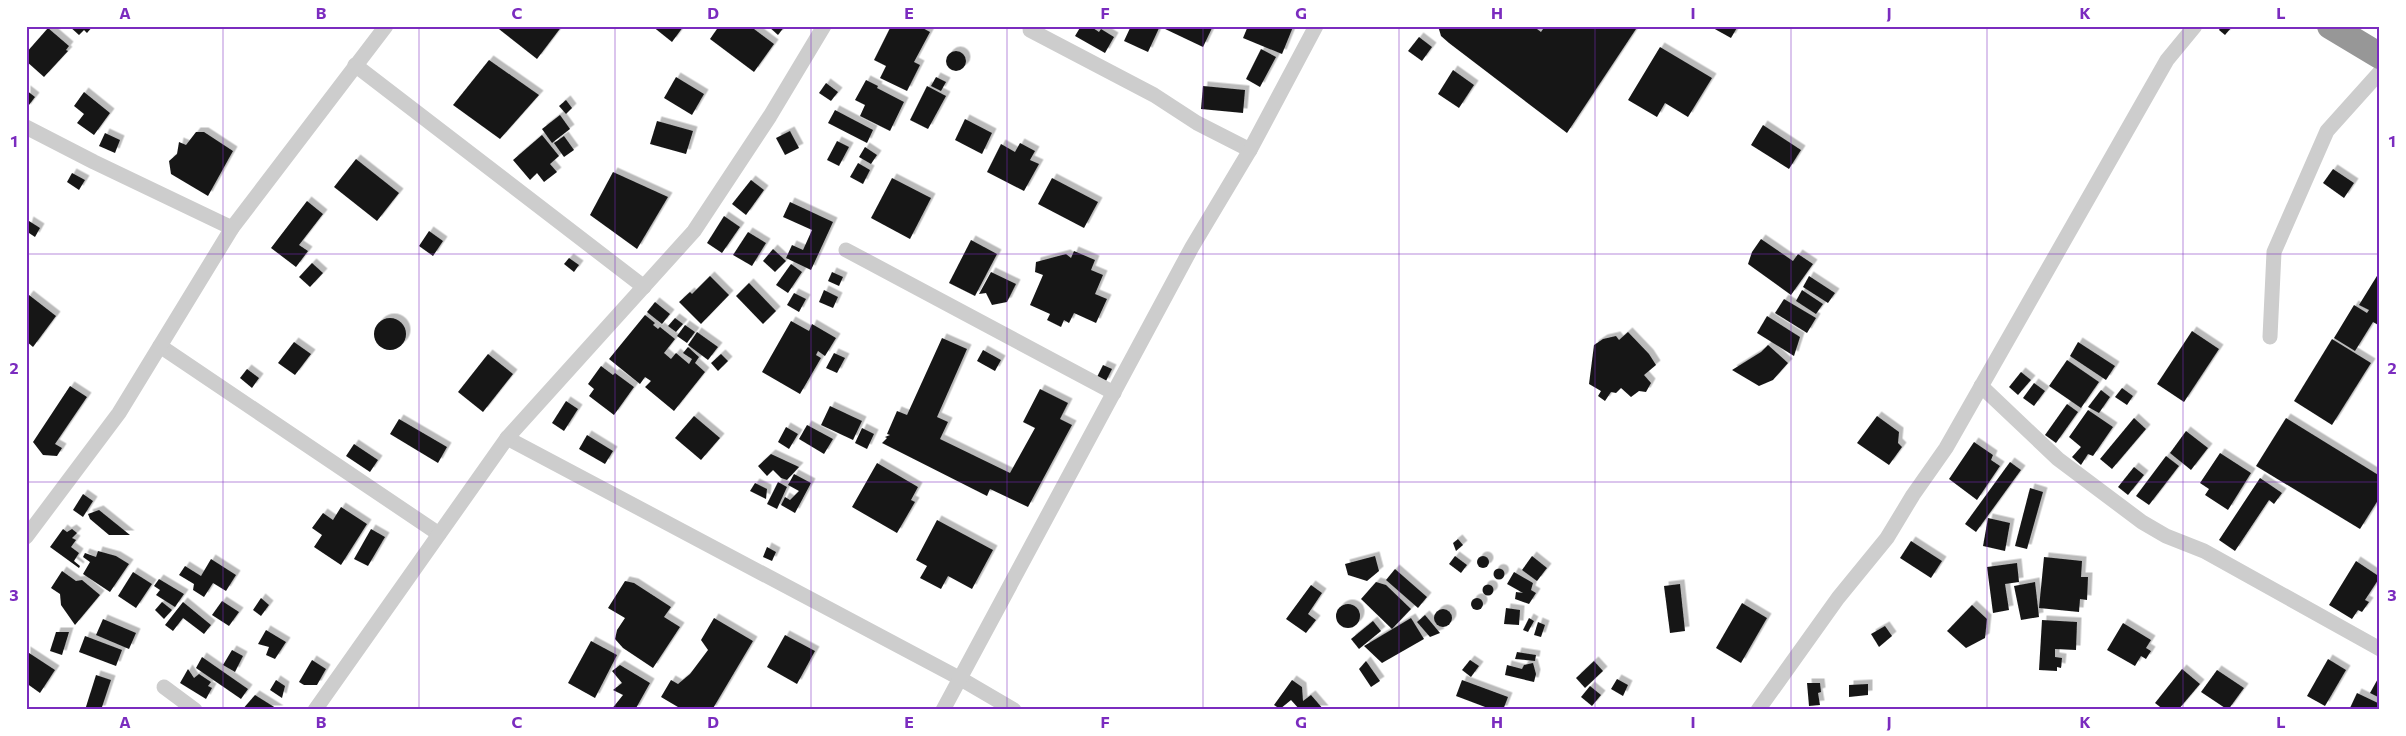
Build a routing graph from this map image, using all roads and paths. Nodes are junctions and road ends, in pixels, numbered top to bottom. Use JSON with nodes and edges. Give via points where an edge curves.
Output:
{"nodes":[{"id":1,"x":386,"y":26,"type":"edge"},
{"id":2,"x":824,"y":26,"type":"edge"},
{"id":3,"x":1316,"y":26,"type":"edge"},
{"id":4,"x":2195,"y":26,"type":"edge"},
{"id":5,"x":1030,"y":30,"type":"dead end"},
{"id":6,"x":2337,"y":31,"type":"edge"},
{"id":7,"x":2380,"y":42,"type":"edge"},
{"id":8,"x":2380,"y":56,"type":"edge"},
{"id":9,"x":355,"y":64,"type":"junction"},
{"id":10,"x":2380,"y":72,"type":"edge"},
{"id":11,"x":26,"y":127,"type":"edge"},
{"id":12,"x":1250,"y":150,"type":"junction"},
{"id":13,"x":232,"y":228,"type":"junction"},
{"id":14,"x":846,"y":250,"type":"dead end"},
{"id":15,"x":644,"y":287,"type":"junction"},
{"id":16,"x":2270,"y":337,"type":"dead end"},
{"id":17,"x":160,"y":346,"type":"junction"},
{"id":18,"x":1981,"y":386,"type":"junction"},
{"id":19,"x":1114,"y":393,"type":"junction"},
{"id":20,"x":507,"y":438,"type":"junction"},
{"id":21,"x":439,"y":534,"type":"junction"},
{"id":22,"x":26,"y":537,"type":"edge"},
{"id":23,"x":2380,"y":649,"type":"edge"},
{"id":24,"x":961,"y":679,"type":"junction"},
{"id":25,"x":164,"y":687,"type":"dead end"},
{"id":26,"x":195,"y":710,"type":"edge"},
{"id":27,"x":315,"y":710,"type":"edge"},
{"id":28,"x":943,"y":710,"type":"edge"},
{"id":29,"x":1014,"y":710,"type":"edge"},
{"id":30,"x":1758,"y":710,"type":"edge"}],
"edges":[{"from":1,"to":9,"type":"street"},
{"from":2,"to":15,"type":"street","via":[[770,116],[694,231]]},
{"from":3,"to":12,"type":"street"},
{"from":4,"to":18,"type":"street","via":[[2167,60]]},
{"from":5,"to":12,"type":"street"},
{"from":6,"to":7,"type":"highway"},
{"from":6,"to":8,"type":"highway"},
{"from":9,"to":13,"type":"street"},
{"from":9,"to":15,"type":"street"},
{"from":10,"to":16,"type":"street","via":[[2327,131],[2274,252]]},
{"from":11,"to":13,"type":"street"},
{"from":12,"to":19,"type":"street","via":[[1192,247]]},
{"from":13,"to":17,"type":"street"},
{"from":14,"to":19,"type":"street"},
{"from":15,"to":20,"type":"street"},
{"from":17,"to":21,"type":"street"},
{"from":17,"to":22,"type":"street","via":[[120,413]]},
{"from":18,"to":23,"type":"street","via":[[2058,459],[2142,522],[2166,536],[2204,551]]},
{"from":18,"to":30,"type":"street","via":[[1946,448],[1887,538],[1838,598]]},
{"from":19,"to":24,"type":"street"},
{"from":20,"to":21,"type":"street"},
{"from":20,"to":24,"type":"street"},
{"from":21,"to":27,"type":"street"},
{"from":24,"to":28,"type":"street"},
{"from":24,"to":29,"type":"street"},
{"from":25,"to":26,"type":"street"}]}
